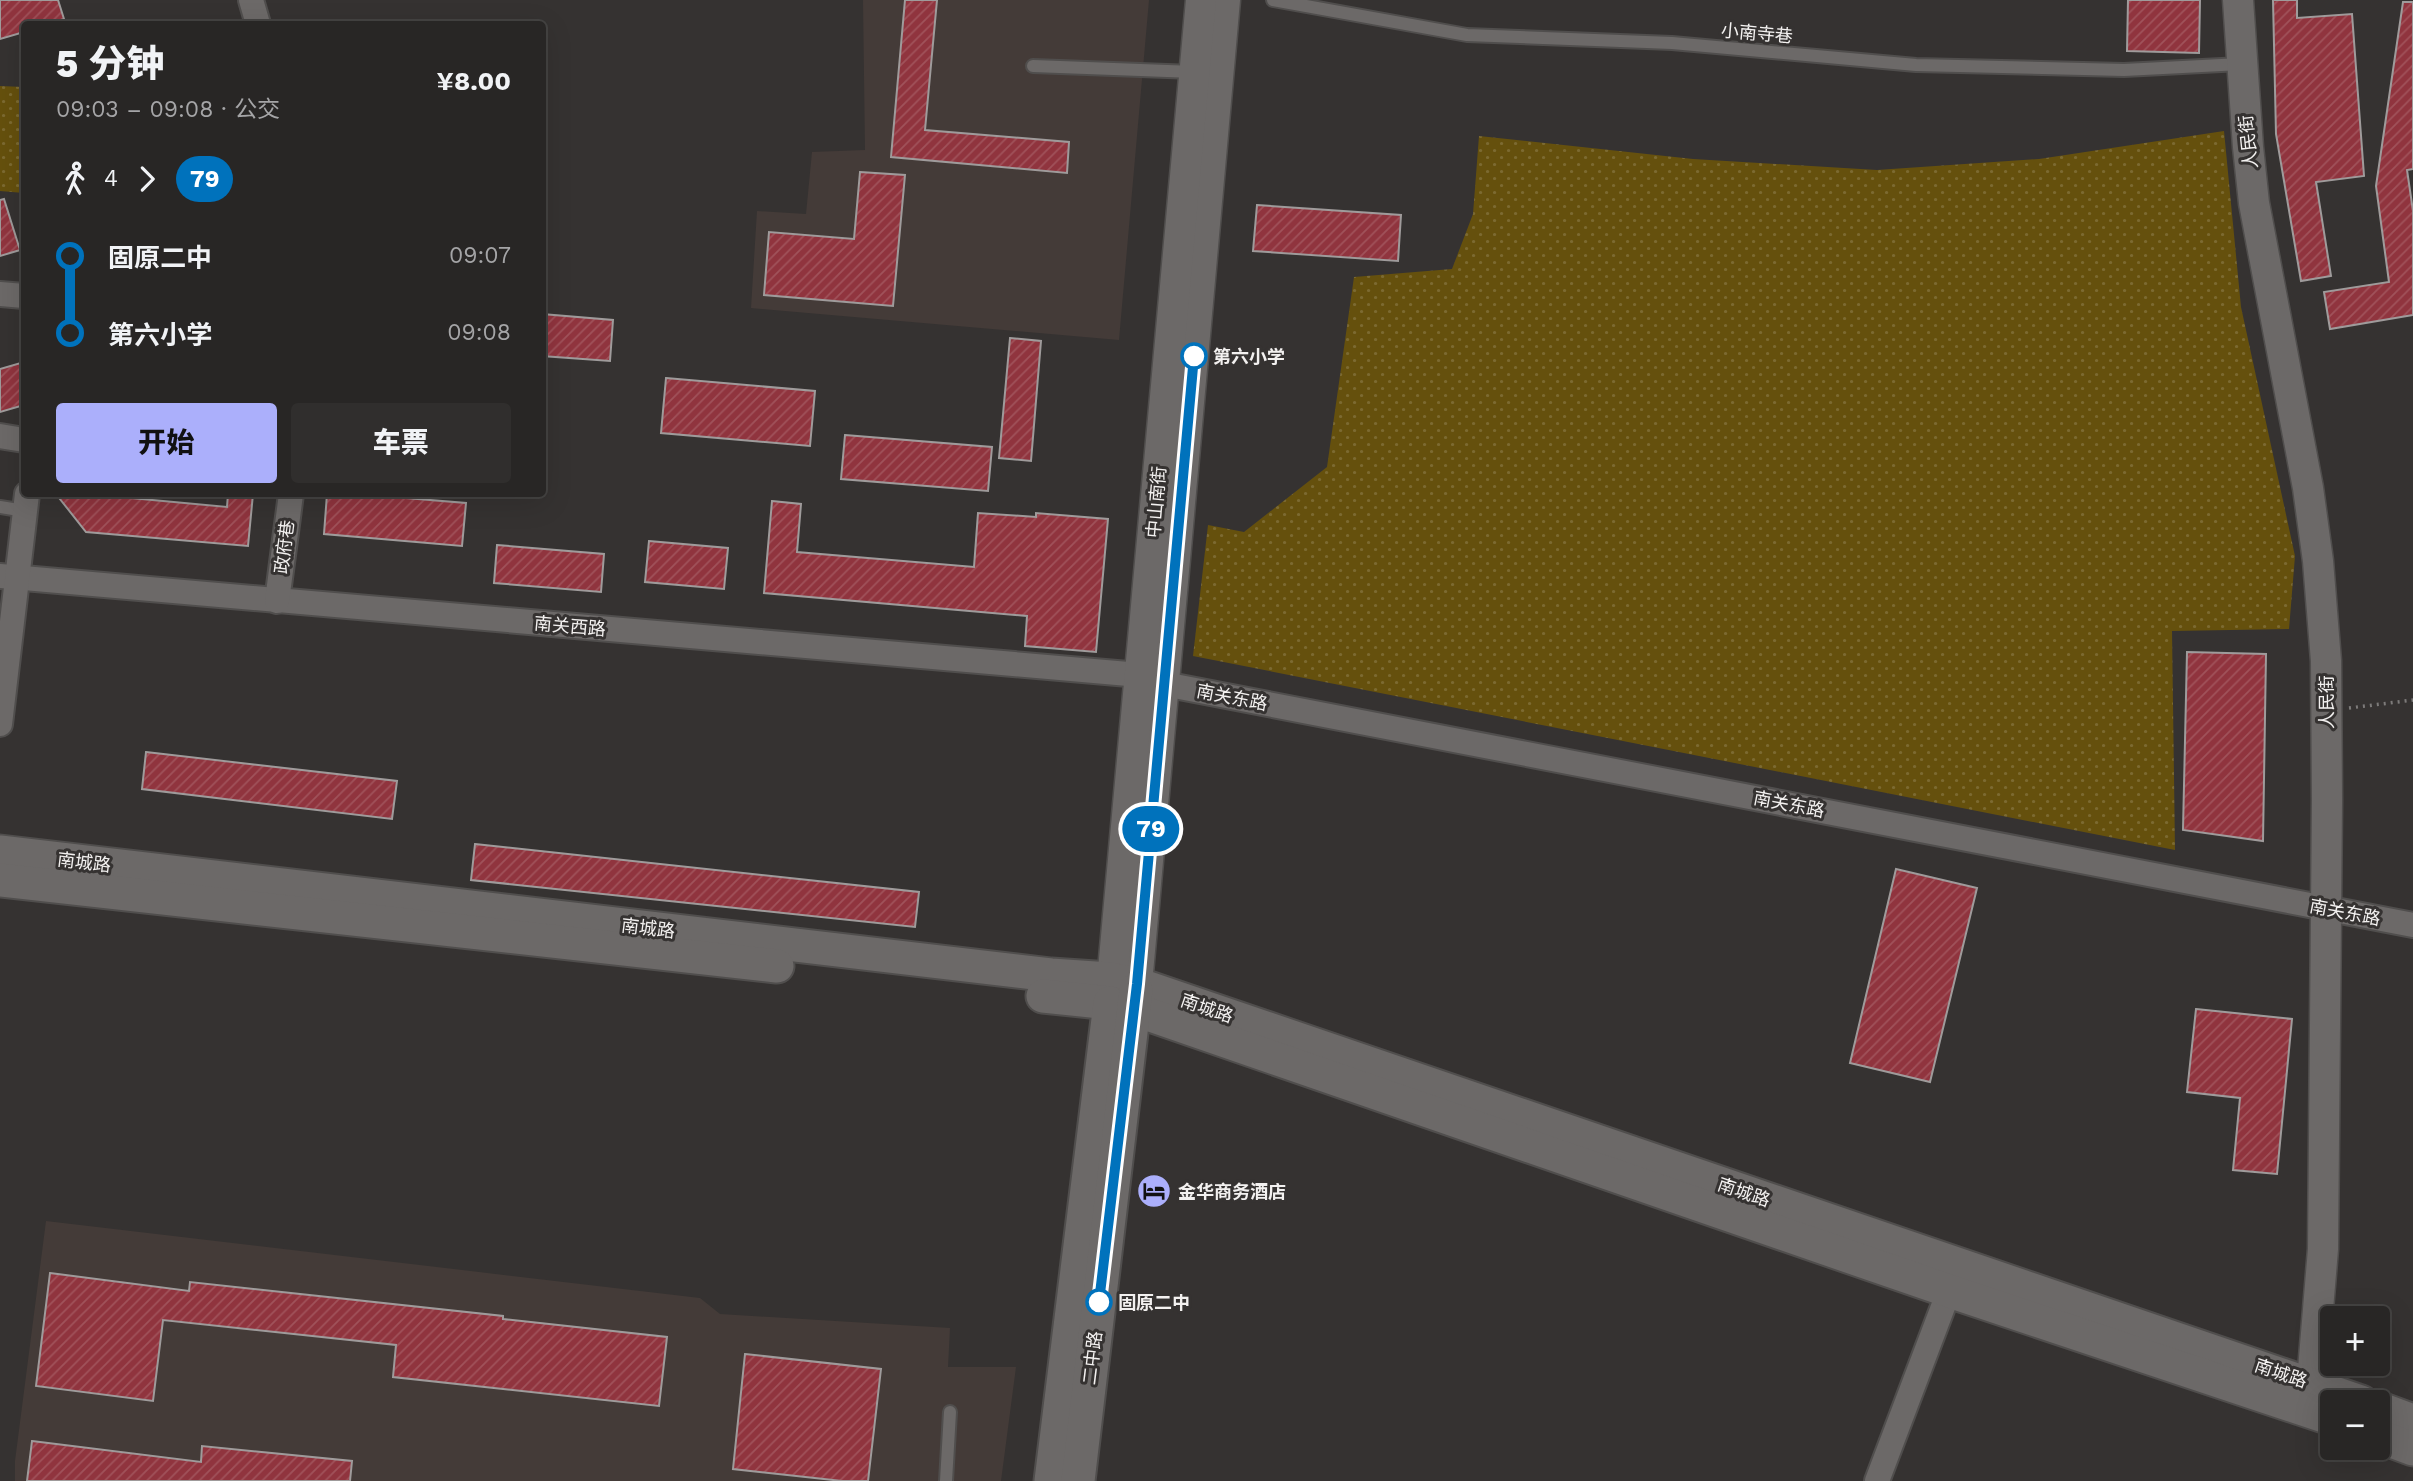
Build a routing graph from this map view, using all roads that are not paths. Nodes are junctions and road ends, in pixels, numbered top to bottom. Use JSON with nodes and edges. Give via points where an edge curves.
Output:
{"nodes":[{"id":1,"x":251,"y":0,"type":"edge"},
{"id":2,"x":1201,"y":0,"type":"edge"},
{"id":3,"x":1225,"y":0,"type":"edge"},
{"id":4,"x":1273,"y":0,"type":"edge"},
{"id":5,"x":2238,"y":0,"type":"edge"},
{"id":6,"x":257,"y":21,"type":"edge"},
{"id":7,"x":2241,"y":64,"type":"junction"},
{"id":8,"x":1033,"y":66,"type":"dead end"},
{"id":9,"x":1207,"y":72,"type":"junction"},
{"id":10,"x":0,"y":294,"type":"edge"},
{"id":11,"x":21,"y":296,"type":"edge"},
{"id":12,"x":0,"y":436,"type":"edge"},
{"id":13,"x":21,"y":440,"type":"edge"},
{"id":14,"x":291,"y":497,"type":"edge"},
{"id":15,"x":26,"y":502,"type":"edge"},
{"id":16,"x":0,"y":507,"type":"edge"},
{"id":17,"x":8,"y":576,"type":"edge"},
{"id":18,"x":277,"y":601,"type":"junction"},
{"id":19,"x":1152,"y":679,"type":"junction"},
{"id":20,"x":0,"y":724,"type":"edge"},
{"id":21,"x":0,"y":852,"type":"edge"},
{"id":22,"x":0,"y":880,"type":"edge"},
{"id":23,"x":2326,"y":908,"type":"junction"},
{"id":24,"x":2413,"y":925,"type":"edge"},
{"id":25,"x":1123,"y":994,"type":"junction"},
{"id":26,"x":1956,"y":1279,"type":"junction"},
{"id":27,"x":2318,"y":1404,"type":"edge"},
{"id":28,"x":950,"y":1412,"type":"dead end"},
{"id":29,"x":2390,"y":1412,"type":"edge"},
{"id":30,"x":2413,"y":1421,"type":"edge"},
{"id":31,"x":2390,"y":1440,"type":"edge"},
{"id":32,"x":2413,"y":1449,"type":"edge"},
{"id":33,"x":946,"y":1481,"type":"edge"},
{"id":34,"x":1051,"y":1481,"type":"edge"},
{"id":35,"x":1078,"y":1481,"type":"edge"},
{"id":36,"x":1877,"y":1481,"type":"edge"}],
"edges":[{"from":1,"to":6,"type":"street"},
{"from":2,"to":9,"type":"street","name":"中山南街"},
{"from":3,"to":9,"type":"street","name":"中山南街"},
{"from":4,"to":7,"type":"lane","name":"小南寺巷","via":[[1467,35],[1672,43],[1916,65],[2124,70]]},
{"from":5,"to":7,"type":"street","name":"人民街"},
{"from":7,"to":23,"type":"street","name":"人民街","via":[[2254,203],[2318,561],[2326,661]]},
{"from":8,"to":9,"type":"lane"},
{"from":9,"to":19,"type":"street","name":"中山南街"},
{"from":10,"to":11,"type":"street"},
{"from":12,"to":13,"type":"street"},
{"from":14,"to":18,"type":"street","name":"政府巷"},
{"from":15,"to":16,"type":"lane"},
{"from":15,"to":17,"type":"street"},
{"from":17,"to":18,"type":"street","name":"南关西路"},
{"from":17,"to":20,"type":"street"},
{"from":18,"to":19,"type":"street","name":"南关西路"},
{"from":19,"to":23,"type":"street","name":"南关东路"},
{"from":19,"to":25,"type":"street","name":"中山南街"},
{"from":21,"to":25,"type":"main road","name":"南城路","via":[[1051,975]]},
{"from":22,"to":25,"type":"main road","name":"南城路"},
{"from":23,"to":24,"type":"street","name":"南关东路"},
{"from":23,"to":27,"type":"street","name":"人民街"},
{"from":25,"to":26,"type":"main road","name":"南城路"},
{"from":25,"to":34,"type":"main road","name":"二中路"},
{"from":25,"to":35,"type":"main road","name":"二中路"},
{"from":26,"to":27,"type":"main road","name":"南城路"},
{"from":26,"to":36,"type":"street"},
{"from":28,"to":33,"type":"lane"},
{"from":29,"to":30,"type":"main road"},
{"from":31,"to":32,"type":"main road"}]}
